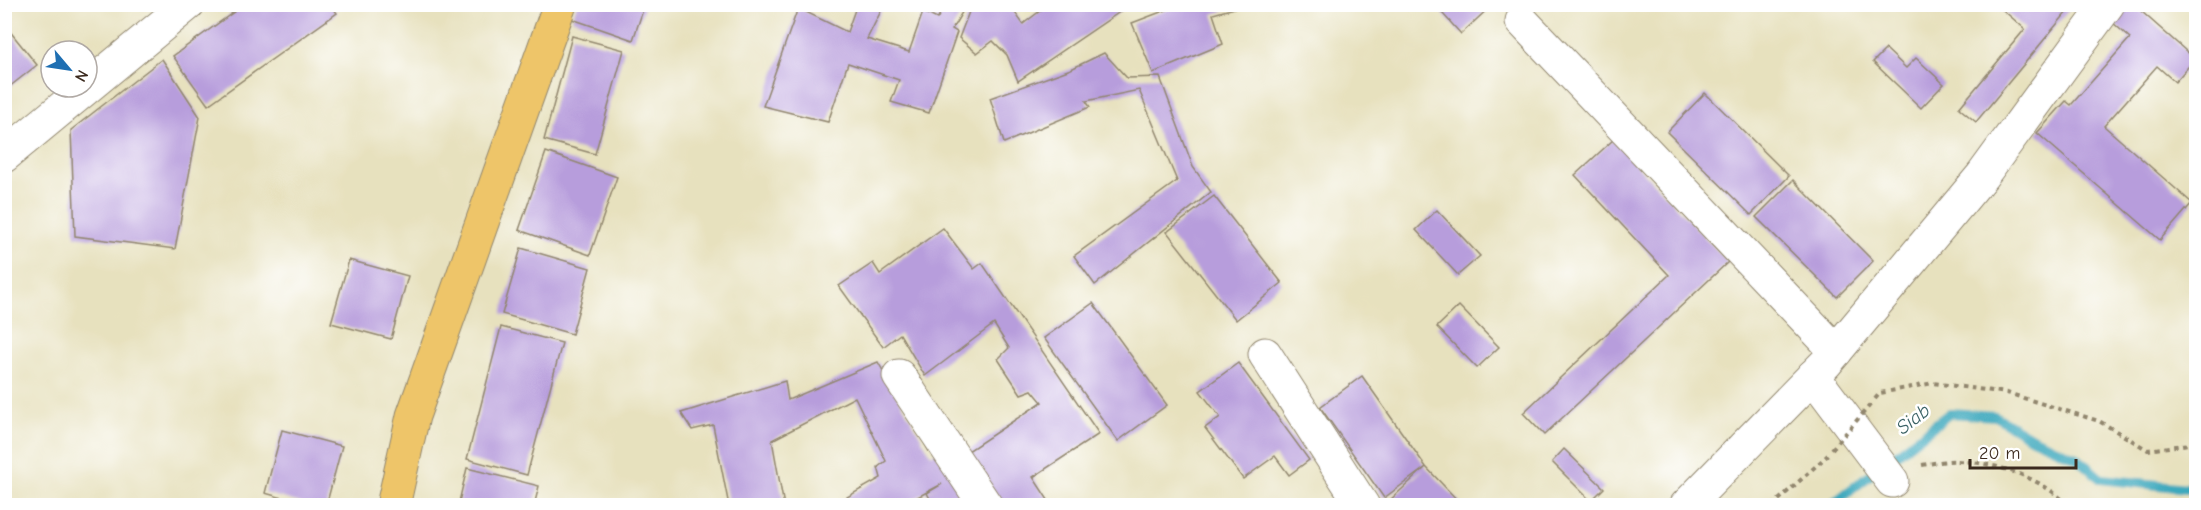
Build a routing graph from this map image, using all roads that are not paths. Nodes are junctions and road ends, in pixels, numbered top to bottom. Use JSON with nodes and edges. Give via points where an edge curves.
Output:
{"nodes":[{"id":1,"x":188,"y":4,"type":"edge"},
{"id":2,"x":560,"y":4,"type":"edge"},
{"id":3,"x":2106,"y":5,"type":"edge"},
{"id":4,"x":1522,"y":21,"type":"dead end"},
{"id":5,"x":4,"y":156,"type":"edge"},
{"id":6,"x":1836,"y":351,"type":"junction"},
{"id":7,"x":1265,"y":354,"type":"dead end"},
{"id":8,"x":898,"y":376,"type":"dead end"},
{"id":9,"x":1813,"y":376,"type":"junction"},
{"id":10,"x":1888,"y":477,"type":"road end"},
{"id":11,"x":393,"y":506,"type":"edge"},
{"id":12,"x":986,"y":506,"type":"edge"},
{"id":13,"x":1363,"y":506,"type":"edge"},
{"id":14,"x":1686,"y":506,"type":"edge"}],
"edges":[{"from":1,"to":5,"type":"street"},
{"from":2,"to":11,"type":"main road","via":[[414,416]]},
{"from":3,"to":6,"type":"street","via":[[1982,176]]},
{"from":4,"to":6,"type":"street"},
{"from":6,"to":9,"type":"street"},
{"from":7,"to":13,"type":"street"},
{"from":8,"to":12,"type":"street"},
{"from":9,"to":10,"type":"street","via":[[1844,441]]},
{"from":9,"to":14,"type":"street"}]}
